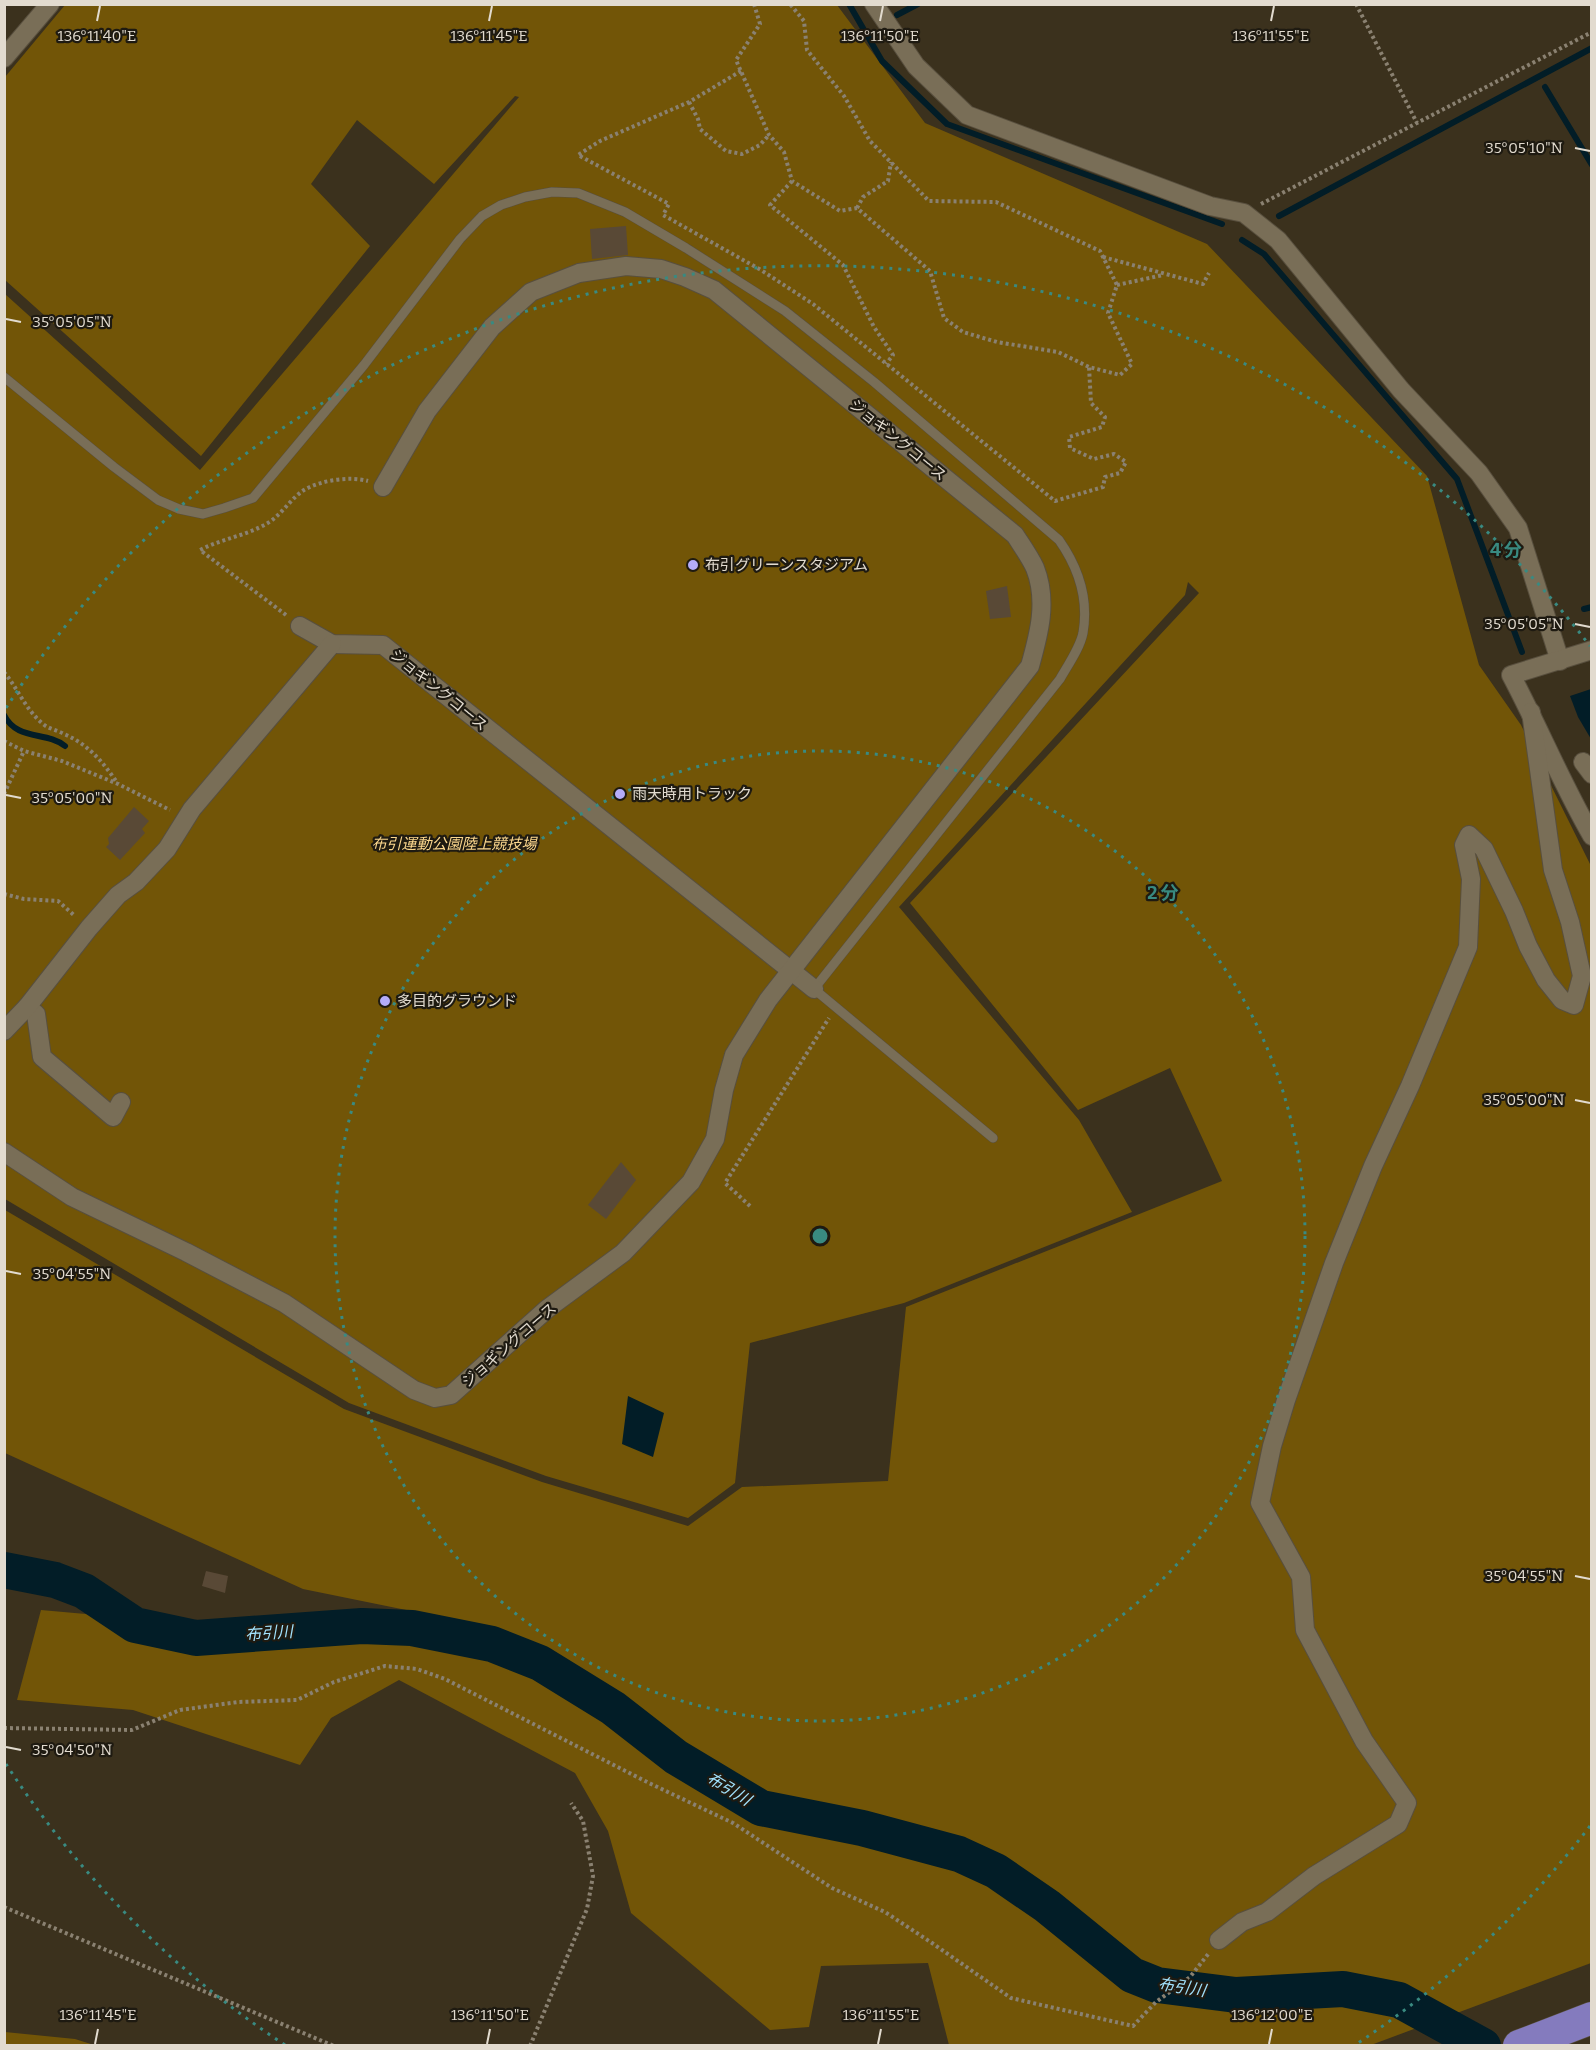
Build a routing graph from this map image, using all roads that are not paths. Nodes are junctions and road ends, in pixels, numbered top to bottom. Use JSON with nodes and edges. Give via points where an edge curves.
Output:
{"nodes":[{"id":1,"x":50,"y":4,"type":"edge"},
{"id":2,"x":874,"y":4,"type":"edge"},
{"id":3,"x":4,"y":58,"type":"edge"},
{"id":4,"x":4,"y":377,"type":"edge"},
{"id":5,"x":383,"y":487,"type":"road end"},
{"id":6,"x":300,"y":626,"type":"road end"},
{"id":7,"x":332,"y":644,"type":"junction"},
{"id":8,"x":1592,"y":650,"type":"edge"},
{"id":9,"x":1560,"y":661,"type":"junction"},
{"id":10,"x":1592,"y":663,"type":"edge"},
{"id":11,"x":1546,"y":678,"type":"dead end"},
{"id":12,"x":1531,"y":712,"type":"junction"},
{"id":13,"x":1592,"y":836,"type":"edge"},
{"id":14,"x":792,"y":971,"type":"junction"},
{"id":15,"x":814,"y":989,"type":"junction"},
{"id":16,"x":27,"y":1007,"type":"junction"},
{"id":17,"x":4,"y":1031,"type":"edge"},
{"id":18,"x":121,"y":1102,"type":"dead end"},
{"id":19,"x":993,"y":1138,"type":"dead end"},
{"id":20,"x":4,"y":1152,"type":"edge"},
{"id":21,"x":1219,"y":1940,"type":"road end"},
{"id":22,"x":1592,"y":2018,"type":"edge"},
{"id":23,"x":1526,"y":2043,"type":"edge"}],
"edges":[{"from":1,"to":3,"type":"street"},
{"from":2,"to":9,"type":"street","via":[[916,66],[967,115],[1210,206],[1244,213],[1278,240],[1401,390],[1479,472],[1518,528]]},
{"from":4,"to":15,"type":"lane","via":[[158,500],[203,514],[253,498],[364,364],[460,239],[482,216],[501,205],[552,192],[578,193],[603,202],[785,310],[1059,540],[1075,565],[1084,600],[1083,634],[1060,679]]},
{"from":5,"to":14,"type":"street","name":"ジョギングコース","via":[[427,411],[492,327],[531,292],[579,273],[626,266],[661,269],[714,290],[1015,535],[1035,567],[1042,598],[1030,666]]},
{"from":6,"to":7,"type":"street"},
{"from":7,"to":14,"type":"street","name":"ジョギングコース","via":[[383,645]]},
{"from":7,"to":16,"type":"street","via":[[192,809],[167,849],[118,895]]},
{"from":8,"to":9,"type":"street"},
{"from":9,"to":12,"type":"street","via":[[1511,675]]},
{"from":10,"to":11,"type":"street"},
{"from":12,"to":13,"type":"street"},
{"from":12,"to":21,"type":"street","via":[[1552,870],[1570,922],[1582,976],[1574,1005],[1562,1000],[1546,980],[1484,849],[1469,835],[1464,845],[1470,879],[1468,947],[1334,1263],[1283,1409],[1260,1503],[1301,1577],[1305,1630],[1364,1742],[1407,1803],[1398,1824]]},
{"from":14,"to":15,"type":"street","name":"ジョギングコース"},
{"from":14,"to":20,"type":"street","name":"ジョギングコース","via":[[768,1000],[734,1055],[715,1139],[691,1182],[623,1253],[547,1309],[451,1395],[435,1398],[414,1390],[284,1303],[72,1197]]},
{"from":15,"to":19,"type":"lane"},
{"from":16,"to":17,"type":"street"},
{"from":16,"to":18,"type":"street","via":[[36,1014],[42,1057],[113,1117]]},
{"from":22,"to":23,"type":"highway"}]}
